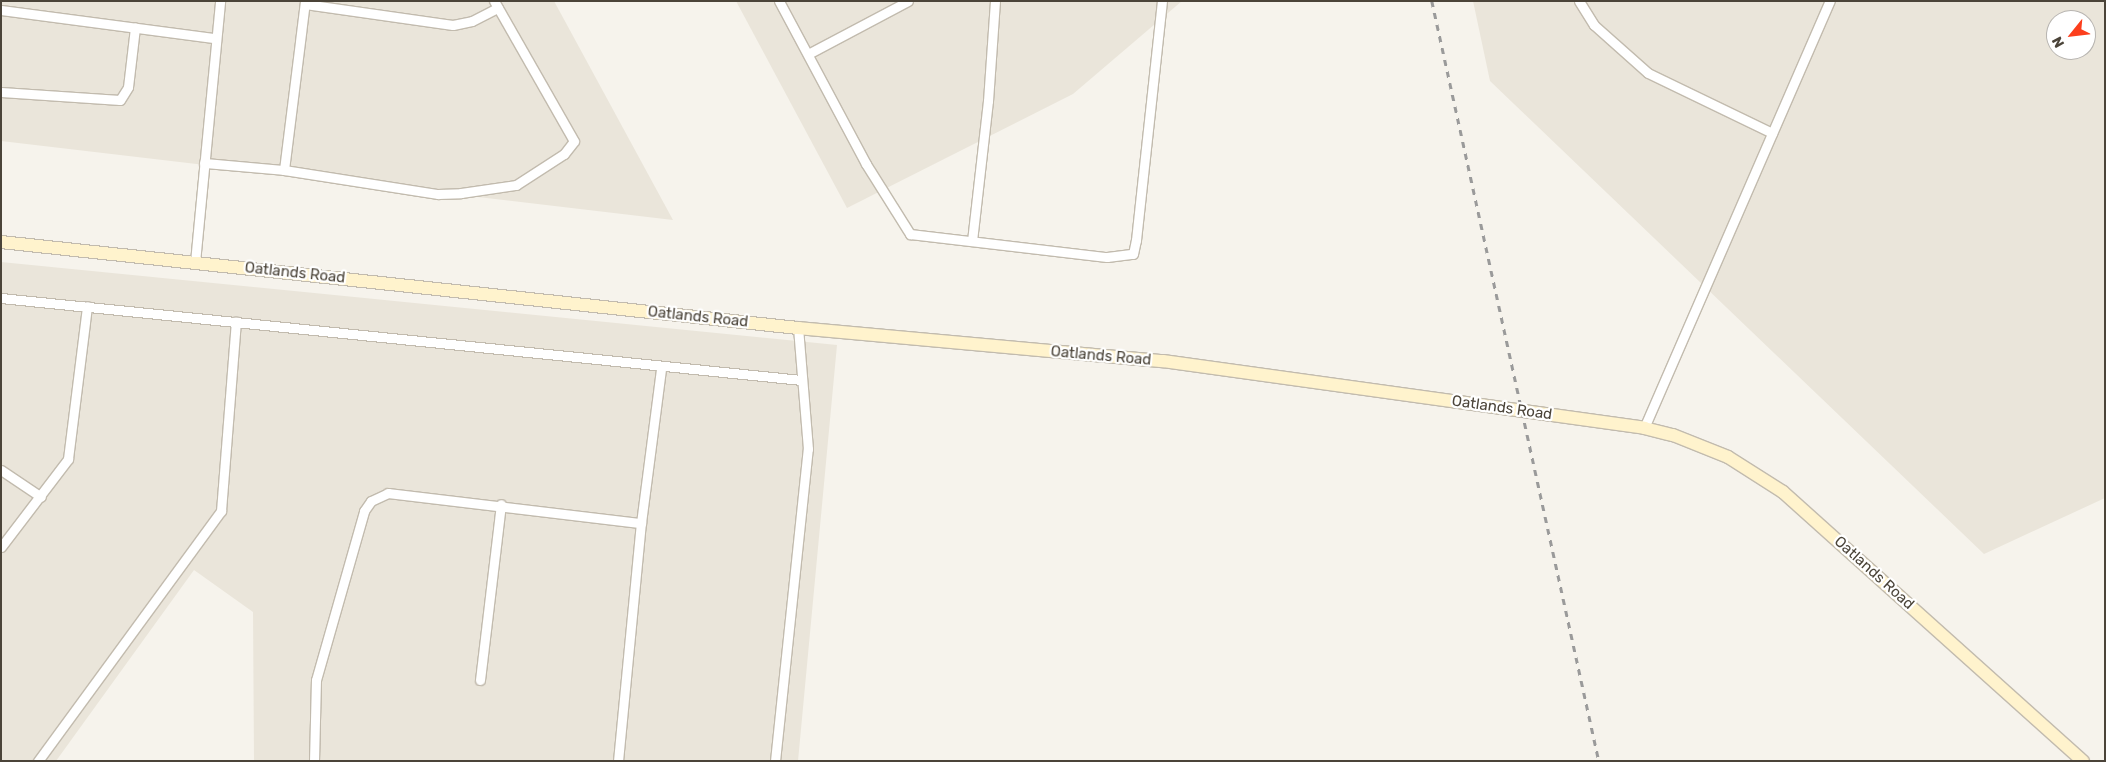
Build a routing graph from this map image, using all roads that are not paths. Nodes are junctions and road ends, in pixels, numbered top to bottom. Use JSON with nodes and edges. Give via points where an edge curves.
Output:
{"nodes":[{"id":1,"x":220,"y":1,"type":"edge"},
{"id":2,"x":779,"y":1,"type":"edge"},
{"id":3,"x":908,"y":1,"type":"edge"},
{"id":4,"x":994,"y":1,"type":"edge"},
{"id":5,"x":1162,"y":1,"type":"edge"},
{"id":6,"x":1579,"y":1,"type":"edge"},
{"id":7,"x":1830,"y":1,"type":"edge"},
{"id":8,"x":305,"y":3,"type":"edge"},
{"id":9,"x":496,"y":5,"type":"edge"},
{"id":10,"x":1,"y":10,"type":"edge"},
{"id":11,"x":135,"y":27,"type":"junction"},
{"id":12,"x":214,"y":38,"type":"junction"},
{"id":13,"x":808,"y":54,"type":"junction"},
{"id":14,"x":1,"y":92,"type":"edge"},
{"id":15,"x":1772,"y":133,"type":"junction"},
{"id":16,"x":204,"y":162,"type":"junction"},
{"id":17,"x":284,"y":170,"type":"junction"},
{"id":18,"x":972,"y":241,"type":"junction"},
{"id":19,"x":1,"y":242,"type":"edge"},
{"id":20,"x":195,"y":262,"type":"junction"},
{"id":21,"x":1,"y":298,"type":"edge"},
{"id":22,"x":87,"y":306,"type":"junction"},
{"id":23,"x":236,"y":322,"type":"junction"},
{"id":24,"x":798,"y":328,"type":"junction"},
{"id":25,"x":661,"y":368,"type":"junction"},
{"id":26,"x":801,"y":380,"type":"junction"},
{"id":27,"x":1644,"y":428,"type":"junction"},
{"id":28,"x":1,"y":470,"type":"edge"},
{"id":29,"x":41,"y":497,"type":"junction"},
{"id":30,"x":501,"y":504,"type":"junction"},
{"id":31,"x":641,"y":523,"type":"junction"},
{"id":32,"x":1,"y":548,"type":"edge"},
{"id":33,"x":480,"y":680,"type":"dead end"},
{"id":34,"x":38,"y":761,"type":"edge"},
{"id":35,"x":314,"y":761,"type":"edge"},
{"id":36,"x":618,"y":761,"type":"edge"},
{"id":37,"x":775,"y":761,"type":"edge"},
{"id":38,"x":2083,"y":761,"type":"edge"}],
"edges":[{"from":1,"to":12,"type":"street"},
{"from":2,"to":13,"type":"street"},
{"from":3,"to":13,"type":"street"},
{"from":4,"to":18,"type":"street","via":[[988,101]]},
{"from":5,"to":18,"type":"street","via":[[1133,254],[1107,257]]},
{"from":6,"to":15,"type":"street","via":[[1594,25],[1648,73]]},
{"from":7,"to":15,"type":"street"},
{"from":8,"to":9,"type":"street","via":[[453,25],[472,21]]},
{"from":8,"to":17,"type":"street"},
{"from":9,"to":17,"type":"street","via":[[574,141],[564,154],[516,185],[461,193],[438,194]]},
{"from":10,"to":11,"type":"street"},
{"from":11,"to":12,"type":"street"},
{"from":11,"to":14,"type":"street","via":[[128,87],[120,100]]},
{"from":12,"to":16,"type":"street"},
{"from":13,"to":18,"type":"street","via":[[866,164],[910,234]]},
{"from":15,"to":27,"type":"street"},
{"from":16,"to":17,"type":"street"},
{"from":16,"to":20,"type":"street"},
{"from":19,"to":20,"type":"street","name":"Oatlands Road"},
{"from":20,"to":24,"type":"street","name":"Oatlands Road"},
{"from":21,"to":22,"type":"street"},
{"from":22,"to":23,"type":"street"},
{"from":22,"to":29,"type":"street","via":[[72,447],[68,460]]},
{"from":23,"to":25,"type":"street","via":[[514,348]]},
{"from":23,"to":34,"type":"street","via":[[220,511]]},
{"from":24,"to":26,"type":"street"},
{"from":24,"to":27,"type":"street","name":"Oatlands Road","via":[[1170,362]]},
{"from":25,"to":26,"type":"street"},
{"from":25,"to":31,"type":"street"},
{"from":26,"to":37,"type":"street","via":[[808,449]]},
{"from":27,"to":38,"type":"street","name":"Oatlands Road","via":[[1699,443],[1728,457],[1782,492]]},
{"from":28,"to":29,"type":"street"},
{"from":29,"to":32,"type":"street"},
{"from":30,"to":31,"type":"street"},
{"from":30,"to":33,"type":"street"},
{"from":30,"to":35,"type":"street","via":[[388,493],[371,501],[364,511],[316,680]]},
{"from":31,"to":36,"type":"street"}]}
